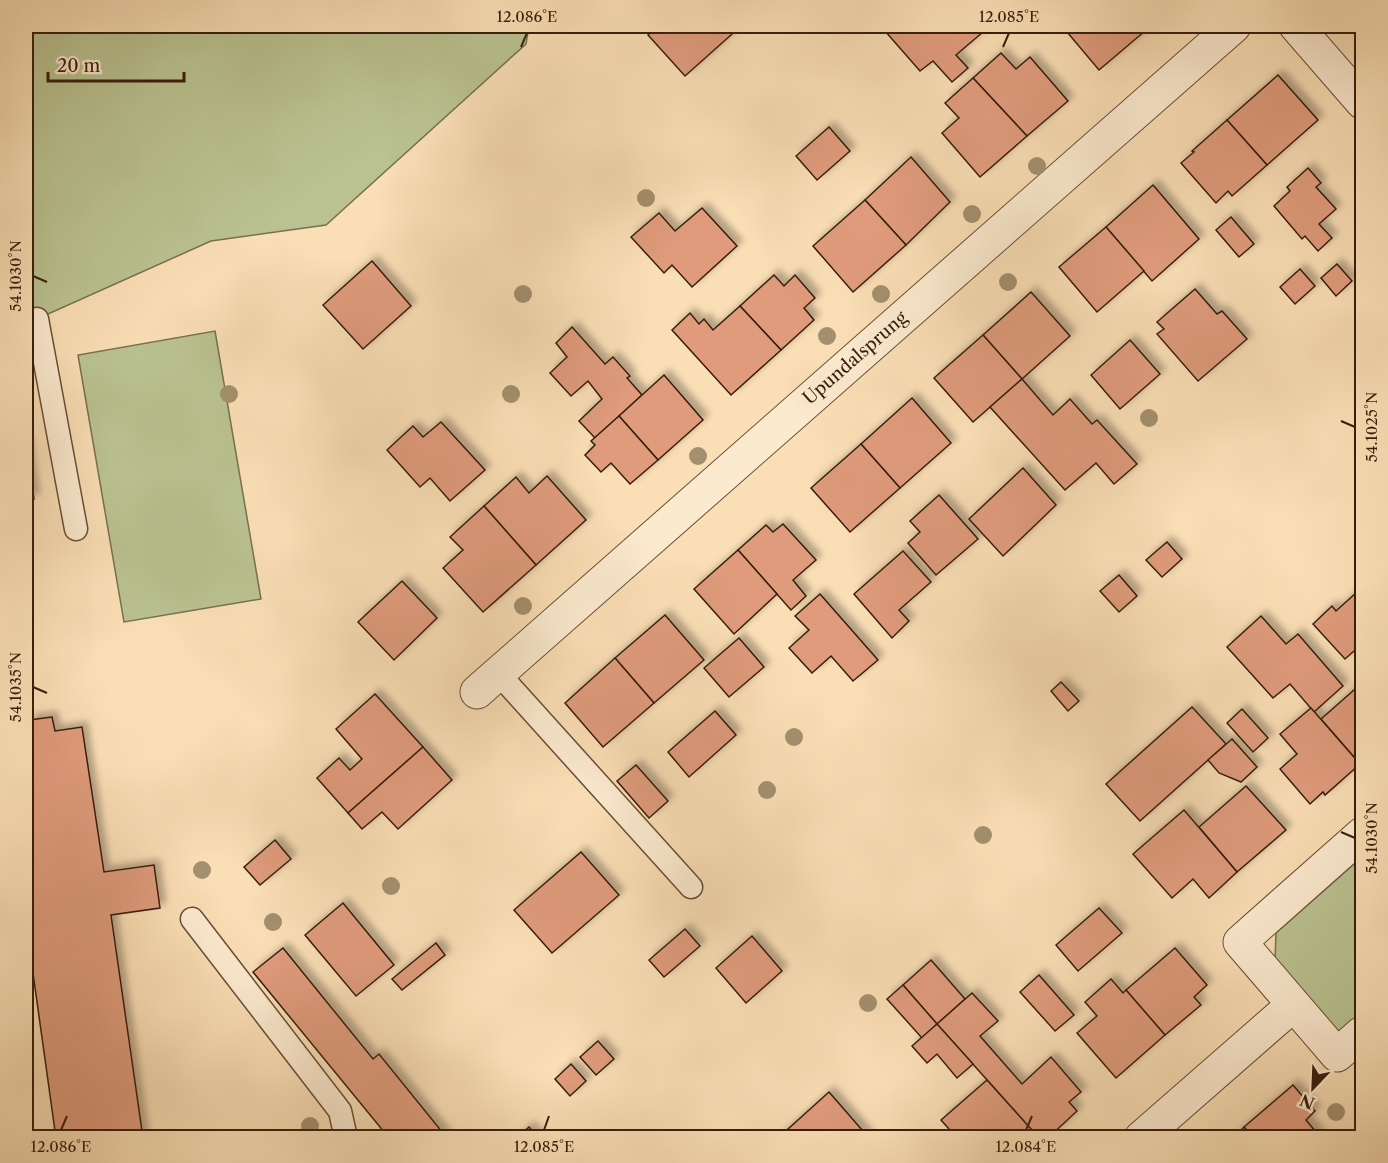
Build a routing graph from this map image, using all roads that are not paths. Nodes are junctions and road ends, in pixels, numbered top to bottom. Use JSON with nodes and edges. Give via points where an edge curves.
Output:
{"nodes":[{"id":1,"x":1233,"y":26,"type":"edge"},
{"id":2,"x":1296,"y":26,"type":"edge"},
{"id":3,"x":1362,"y":102,"type":"edge"},
{"id":4,"x":26,"y":321,"type":"edge"},
{"id":5,"x":76,"y":529,"type":"dead end"},
{"id":6,"x":487,"y":682,"type":"joint"},
{"id":7,"x":1362,"y":834,"type":"edge"},
{"id":8,"x":691,"y":887,"type":"dead end"},
{"id":9,"x":192,"y":920,"type":"dead end"},
{"id":10,"x":1293,"y":1005,"type":"junction"},
{"id":11,"x":1362,"y":1033,"type":"edge"},
{"id":12,"x":346,"y":1137,"type":"edge"},
{"id":13,"x":1141,"y":1137,"type":"edge"}],
"edges":[{"from":1,"to":6,"type":"street","name":"Upundalsprung"},
{"from":2,"to":3,"type":"street"},
{"from":4,"to":5,"type":"lane","via":[[37,319]]},
{"from":6,"to":8,"type":"lane"},
{"from":7,"to":10,"type":"street","via":[[1239,942]]},
{"from":9,"to":12,"type":"lane","via":[[340,1111]]},
{"from":10,"to":11,"type":"street","via":[[1337,1055]]},
{"from":10,"to":13,"type":"street"}]}
